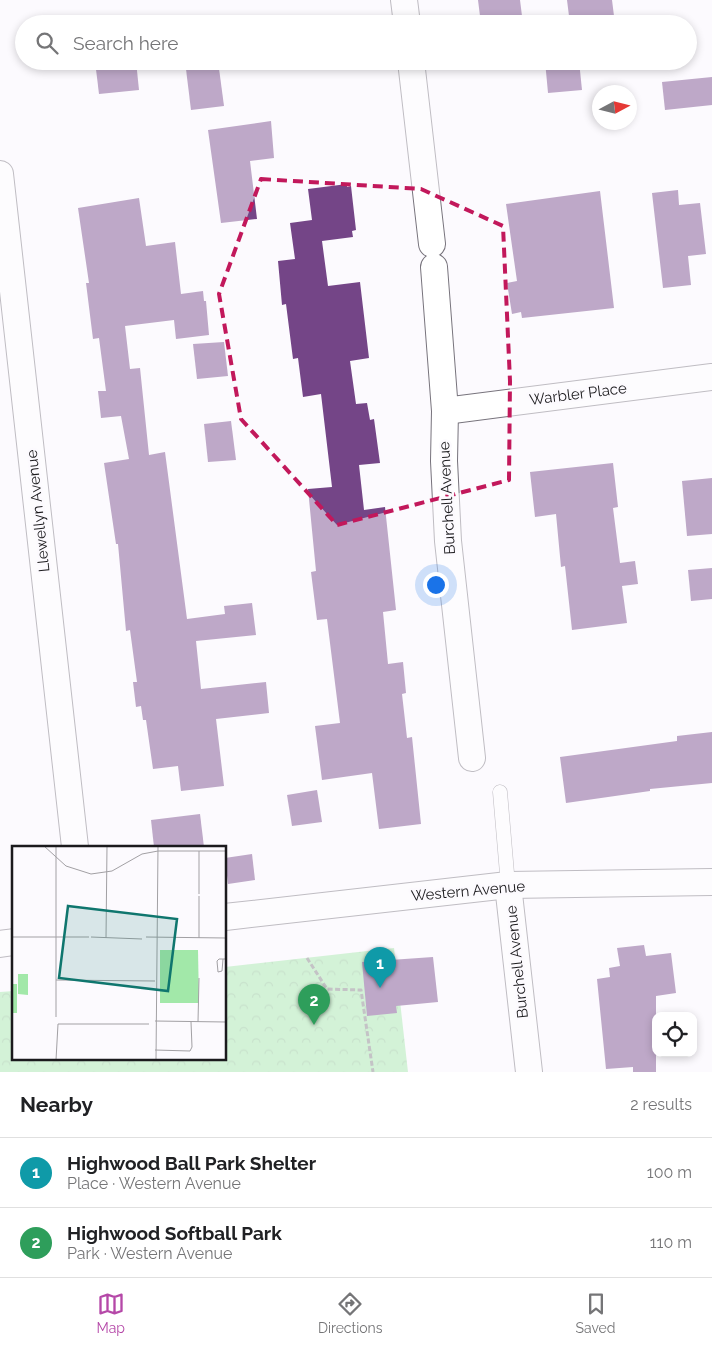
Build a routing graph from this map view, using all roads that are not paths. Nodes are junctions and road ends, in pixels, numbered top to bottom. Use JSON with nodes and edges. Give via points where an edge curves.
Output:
{"nodes":[{"id":1,"x":404,"y":0,"type":"edge"},
{"id":2,"x":406,"y":15,"type":"edge"},
{"id":3,"x":412,"y":70,"type":"edge"},
{"id":4,"x":0,"y":174,"type":"edge"},
{"id":5,"x":712,"y":378,"type":"edge"},
{"id":6,"x":445,"y":411,"type":"junction"},
{"id":7,"x":472,"y":758,"type":"dead end"},
{"id":8,"x":500,"y":792,"type":"dead end"},
{"id":9,"x":75,"y":846,"type":"edge"},
{"id":10,"x":712,"y":882,"type":"edge"},
{"id":11,"x":508,"y":885,"type":"junction"},
{"id":12,"x":226,"y":917,"type":"edge"},
{"id":13,"x":528,"y":1072,"type":"edge"}],
"edges":[{"from":1,"to":2,"type":"street"},
{"from":3,"to":6,"type":"street","name":"Burchell Avenue","via":[[433,256]]},
{"from":4,"to":9,"type":"street","name":"Llewellyn Avenue"},
{"from":5,"to":6,"type":"street","name":"Warbler Place"},
{"from":6,"to":7,"type":"street","name":"Burchell Avenue","via":[[448,541]]},
{"from":8,"to":11,"type":"lane","name":"Burchell Avenue"},
{"from":10,"to":11,"type":"street","name":"Western Avenue"},
{"from":11,"to":12,"type":"street","name":"Western Avenue"},
{"from":11,"to":13,"type":"street","name":"Burchell Avenue"}]}
